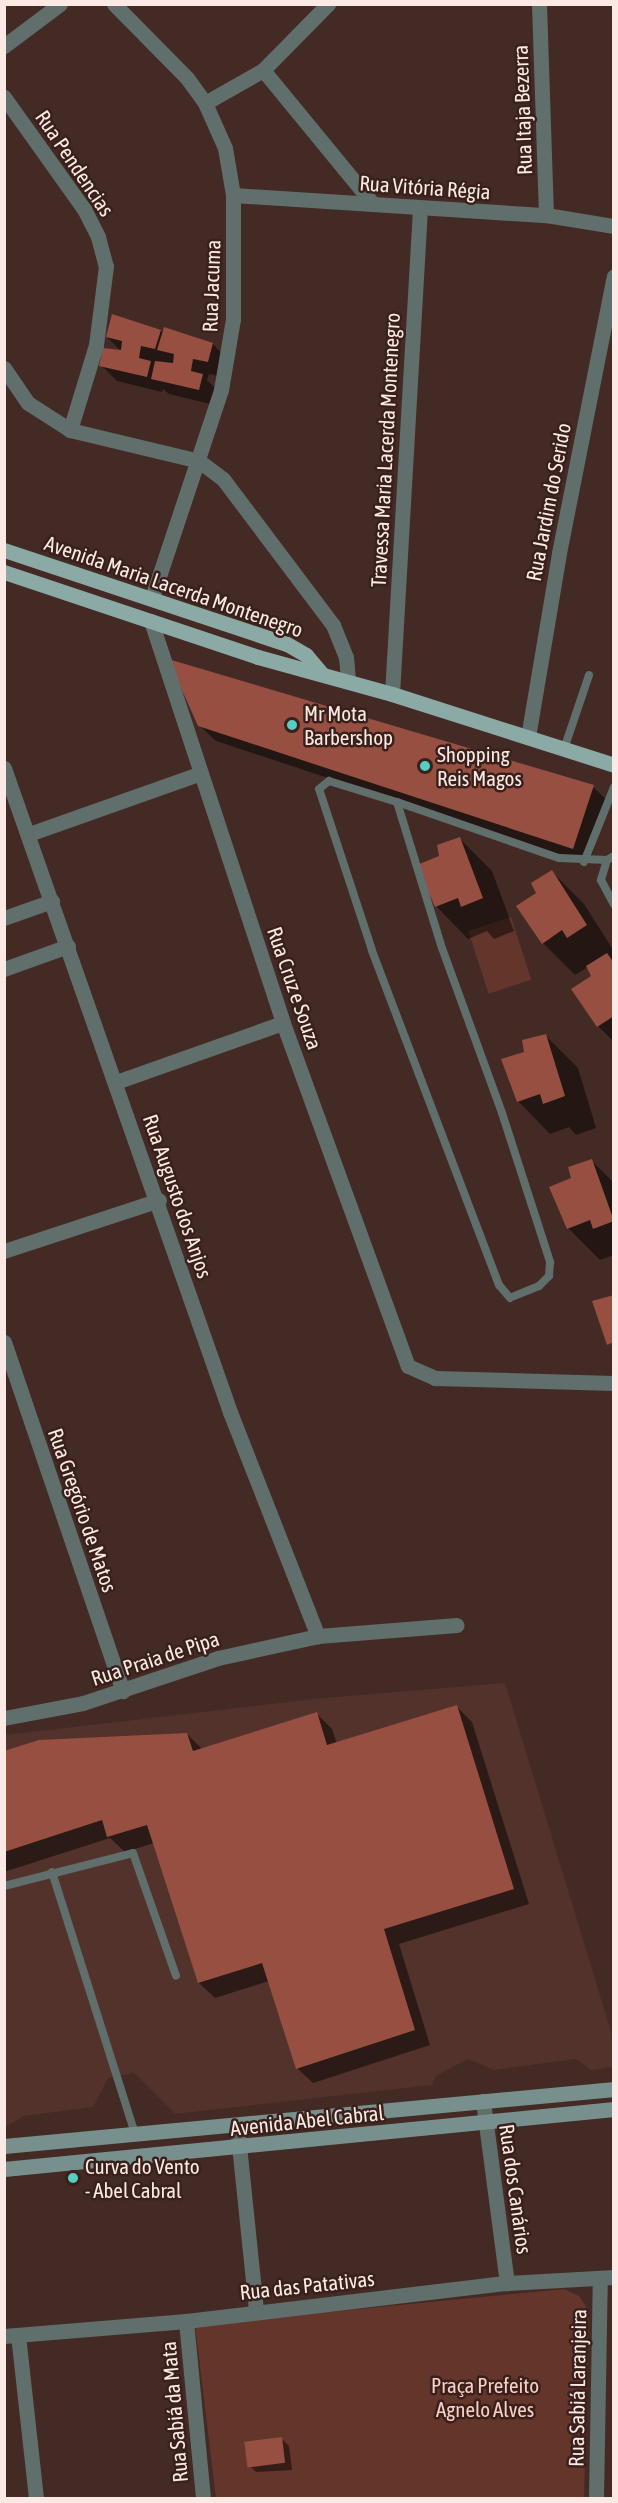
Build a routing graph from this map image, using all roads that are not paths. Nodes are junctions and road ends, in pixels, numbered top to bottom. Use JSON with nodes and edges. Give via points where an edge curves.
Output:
{"nodes":[{"id":1,"x":114,"y":4,"type":"edge"},
{"id":2,"x":328,"y":4,"type":"edge"},
{"id":3,"x":539,"y":4,"type":"edge"},
{"id":4,"x":52,"y":8,"type":"edge"},
{"id":5,"x":4,"y":46,"type":"edge"},
{"id":6,"x":263,"y":70,"type":"junction"},
{"id":7,"x":4,"y":97,"type":"edge"},
{"id":8,"x":205,"y":103,"type":"junction"},
{"id":9,"x":232,"y":195,"type":"junction"},
{"id":10,"x":373,"y":204,"type":"junction"},
{"id":11,"x":420,"y":208,"type":"junction"},
{"id":12,"x":546,"y":215,"type":"junction"},
{"id":13,"x":614,"y":226,"type":"edge"},
{"id":14,"x":614,"y":276,"type":"edge"},
{"id":15,"x":4,"y":368,"type":"edge"},
{"id":16,"x":70,"y":430,"type":"junction"},
{"id":17,"x":199,"y":461,"type":"junction"},
{"id":18,"x":4,"y":550,"type":"edge"},
{"id":19,"x":4,"y":572,"type":"edge"},
{"id":20,"x":152,"y":597,"type":"junction"},
{"id":21,"x":151,"y":621,"type":"junction"},
{"id":22,"x":322,"y":674,"type":"junction"},
{"id":23,"x":589,"y":675,"type":"dead end"},
{"id":24,"x":348,"y":682,"type":"junction"},
{"id":25,"x":392,"y":694,"type":"junction"},
{"id":26,"x":528,"y":737,"type":"junction"},
{"id":27,"x":564,"y":749,"type":"junction"},
{"id":28,"x":614,"y":765,"type":"edge"},
{"id":29,"x":4,"y":768,"type":"edge"},
{"id":30,"x":201,"y":773,"type":"junction"},
{"id":31,"x":614,"y":787,"type":"edge"},
{"id":32,"x":397,"y":802,"type":"junction"},
{"id":33,"x":29,"y":834,"type":"junction"},
{"id":34,"x":610,"y":858,"type":"edge"},
{"id":35,"x":584,"y":862,"type":"junction"},
{"id":36,"x":52,"y":901,"type":"junction"},
{"id":37,"x":614,"y":904,"type":"edge"},
{"id":38,"x":4,"y":918,"type":"edge"},
{"id":39,"x":68,"y":946,"type":"junction"},
{"id":40,"x":4,"y":969,"type":"edge"},
{"id":41,"x":283,"y":1023,"type":"junction"},
{"id":42,"x":116,"y":1082,"type":"junction"},
{"id":43,"x":159,"y":1200,"type":"junction"},
{"id":44,"x":4,"y":1251,"type":"edge"},
{"id":45,"x":4,"y":1342,"type":"edge"},
{"id":46,"x":614,"y":1383,"type":"edge"},
{"id":47,"x":457,"y":1625,"type":"dead end"},
{"id":48,"x":318,"y":1636,"type":"junction"},
{"id":49,"x":123,"y":1691,"type":"junction"},
{"id":50,"x":4,"y":1718,"type":"edge"},
{"id":51,"x":52,"y":1872,"type":"junction"},
{"id":52,"x":4,"y":1886,"type":"edge"},
{"id":53,"x":176,"y":1976,"type":"dead end"},
{"id":54,"x":614,"y":2089,"type":"edge"},
{"id":55,"x":483,"y":2101,"type":"junction"},
{"id":56,"x":614,"y":2109,"type":"edge"},
{"id":57,"x":347,"y":2115,"type":"junction"},
{"id":58,"x":485,"y":2122,"type":"junction"},
{"id":59,"x":237,"y":2126,"type":"junction"},
{"id":60,"x":135,"y":2134,"type":"junction"},
{"id":61,"x":351,"y":2136,"type":"junction"},
{"id":62,"x":4,"y":2146,"type":"edge"},
{"id":63,"x":238,"y":2148,"type":"junction"},
{"id":64,"x":4,"y":2169,"type":"edge"},
{"id":65,"x":607,"y":2278,"type":"edge"},
{"id":66,"x":507,"y":2283,"type":"junction"},
{"id":67,"x":256,"y":2311,"type":"junction"},
{"id":68,"x":186,"y":2321,"type":"junction"},
{"id":69,"x":11,"y":2336,"type":"edge"},
{"id":70,"x":36,"y":2499,"type":"edge"},
{"id":71,"x":203,"y":2499,"type":"edge"},
{"id":72,"x":596,"y":2499,"type":"edge"}],
"edges":[{"from":1,"to":8,"type":"street","name":"Rua Jacuma","via":[[187,78]]},
{"from":2,"to":6,"type":"street"},
{"from":3,"to":12,"type":"street","name":"Rua Itaja Bezerra"},
{"from":4,"to":5,"type":"street"},
{"from":6,"to":8,"type":"street"},
{"from":6,"to":10,"type":"street"},
{"from":7,"to":16,"type":"street","name":"Rua Pendencias","via":[[84,209],[106,266],[96,345]]},
{"from":8,"to":9,"type":"street","name":"Rua Jacuma","via":[[225,148]]},
{"from":9,"to":10,"type":"street","name":"Rua Vitória Régia"},
{"from":9,"to":17,"type":"street","name":"Rua Jacuma","via":[[233,319],[221,390]]},
{"from":10,"to":11,"type":"street","name":"Rua Vitória Régia"},
{"from":11,"to":12,"type":"street","name":"Rua Vitória Régia"},
{"from":11,"to":25,"type":"street","name":"Travessa Maria Lacerda Montenegro"},
{"from":12,"to":13,"type":"street","name":"Rua Vitória Régia"},
{"from":14,"to":26,"type":"street","name":"Rua Jardim do Serido","via":[[559,553]]},
{"from":15,"to":16,"type":"street","via":[[28,403]]},
{"from":16,"to":17,"type":"street"},
{"from":17,"to":20,"type":"street","name":"Rua Jacuma"},
{"from":17,"to":24,"type":"street","via":[[223,479],[246,506],[333,625],[346,657]]},
{"from":18,"to":20,"type":"main road","name":"Avenida Maria Lacerda Montenegro"},
{"from":19,"to":21,"type":"main road","name":"Avenida Maria Lacerda Montenegro"},
{"from":20,"to":22,"type":"main road","name":"Avenida Maria Lacerda Montenegro","via":[[287,644],[306,655]]},
{"from":21,"to":22,"type":"main road","name":"Avenida Maria Lacerda Montenegro","via":[[289,667]]},
{"from":21,"to":30,"type":"street","name":"Rua Cruz e Souza"},
{"from":22,"to":24,"type":"main road","name":"Avenida Maria Lacerda Montenegro"},
{"from":23,"to":27,"type":"lane"},
{"from":24,"to":25,"type":"main road","name":"Avenida Maria Lacerda Montenegro"},
{"from":25,"to":26,"type":"main road","name":"Avenida Maria Lacerda Montenegro"},
{"from":26,"to":27,"type":"main road","name":"Avenida Maria Lacerda Montenegro"},
{"from":27,"to":28,"type":"main road","name":"Avenida Maria Lacerda Montenegro"},
{"from":29,"to":33,"type":"street","name":"Rua Augusto dos Anjos"},
{"from":30,"to":33,"type":"street"},
{"from":30,"to":41,"type":"street","name":"Rua Cruz e Souza"},
{"from":31,"to":35,"type":"lane"},
{"from":32,"to":32,"type":"lane","via":[[329,781],[319,789],[372,950],[499,1285],[510,1298],[539,1286],[549,1275],[550,1262],[502,1113],[442,948]]},
{"from":32,"to":35,"type":"lane","via":[[559,858]]},
{"from":33,"to":36,"type":"street","name":"Rua Augusto dos Anjos"},
{"from":34,"to":35,"type":"lane"},
{"from":34,"to":37,"type":"lane","via":[[601,880]]},
{"from":36,"to":38,"type":"street"},
{"from":36,"to":39,"type":"street","name":"Rua Augusto dos Anjos"},
{"from":39,"to":40,"type":"street"},
{"from":39,"to":42,"type":"street","name":"Rua Augusto dos Anjos"},
{"from":41,"to":42,"type":"street"},
{"from":41,"to":46,"type":"street","name":"Rua Cruz e Souza","via":[[408,1366],[435,1378]]},
{"from":42,"to":43,"type":"street","name":"Rua Augusto dos Anjos"},
{"from":43,"to":44,"type":"street"},
{"from":43,"to":48,"type":"street","name":"Rua Augusto dos Anjos","via":[[230,1412]]},
{"from":45,"to":49,"type":"street","name":"Rua Gregório de Matos"},
{"from":47,"to":48,"type":"street","name":"Rua Praia de Pipa"},
{"from":48,"to":49,"type":"street","name":"Rua Praia de Pipa","via":[[218,1658]]},
{"from":49,"to":50,"type":"street","name":"Rua Praia de Pipa"},
{"from":51,"to":52,"type":"lane"},
{"from":51,"to":53,"type":"lane","via":[[133,1853]]},
{"from":51,"to":60,"type":"lane"},
{"from":54,"to":55,"type":"main road","name":"Avenida Abel Cabral"},
{"from":55,"to":57,"type":"main road","name":"Avenida Abel Cabral"},
{"from":55,"to":58,"type":"street","name":"Rua dos Canários"},
{"from":56,"to":58,"type":"main road","name":"Avenida Abel Cabral"},
{"from":57,"to":59,"type":"main road","name":"Avenida Abel Cabral"},
{"from":57,"to":61,"type":"main road"},
{"from":58,"to":61,"type":"main road","name":"Avenida Abel Cabral"},
{"from":58,"to":66,"type":"street","name":"Rua dos Canários"},
{"from":59,"to":60,"type":"main road","name":"Avenida Abel Cabral"},
{"from":59,"to":63,"type":"street"},
{"from":60,"to":62,"type":"main road","name":"Avenida Abel Cabral"},
{"from":61,"to":63,"type":"main road","name":"Avenida Abel Cabral"},
{"from":63,"to":64,"type":"main road","name":"Avenida Abel Cabral"},
{"from":63,"to":67,"type":"street"},
{"from":65,"to":66,"type":"street","name":"Rua das Patativas"},
{"from":65,"to":72,"type":"street","name":"Rua Sabiá Laranjeira"},
{"from":66,"to":67,"type":"street","name":"Rua das Patativas"},
{"from":67,"to":68,"type":"street","name":"Rua das Patativas"},
{"from":68,"to":69,"type":"street","name":"Rua das Patativas"},
{"from":68,"to":71,"type":"street","name":"Rua Sabiá da Mata"},
{"from":69,"to":70,"type":"street"}]}
